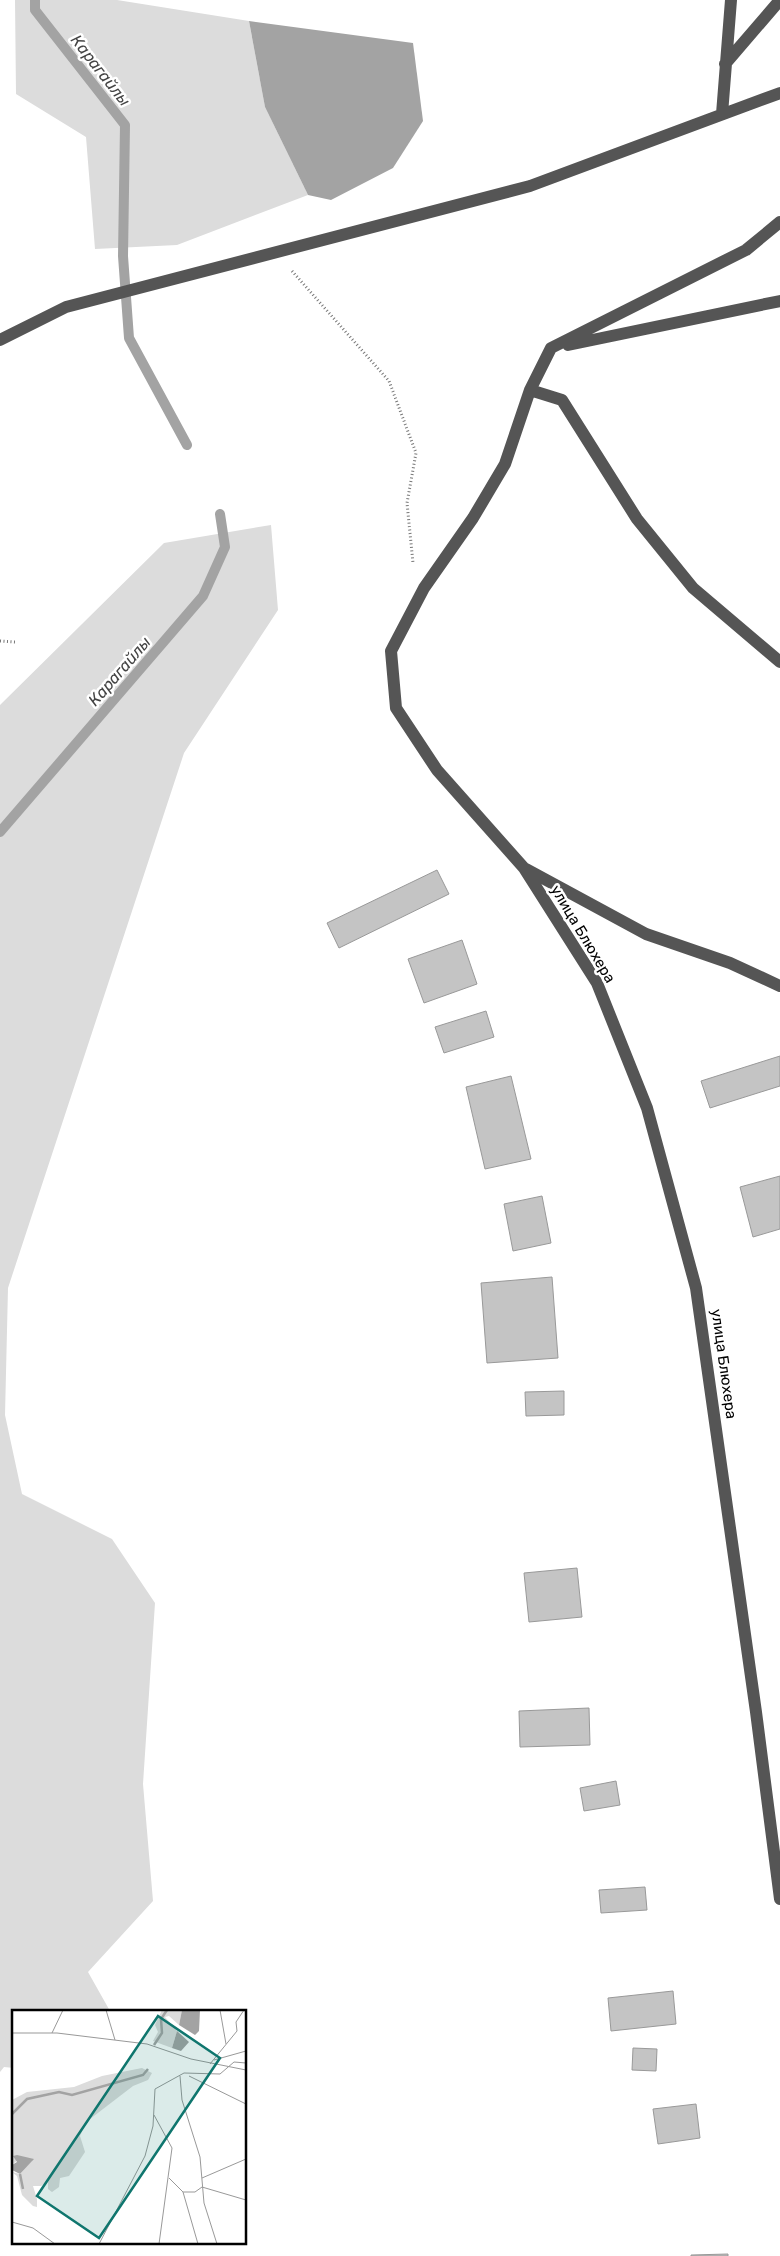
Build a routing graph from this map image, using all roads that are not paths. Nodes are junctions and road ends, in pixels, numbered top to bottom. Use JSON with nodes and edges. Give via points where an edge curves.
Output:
{"nodes":[{"id":1,"x":731,"y":0,"type":"edge"},
{"id":2,"x":780,"y":0,"type":"edge"},
{"id":3,"x":725,"y":64,"type":"junction"},
{"id":4,"x":780,"y":93,"type":"edge"},
{"id":5,"x":722,"y":114,"type":"junction"},
{"id":6,"x":780,"y":222,"type":"edge"},
{"id":7,"x":780,"y":301,"type":"edge"},
{"id":8,"x":0,"y":340,"type":"edge"},
{"id":9,"x":551,"y":348,"type":"junction"},
{"id":10,"x":530,"y":390,"type":"junction"},
{"id":11,"x":780,"y":662,"type":"edge"},
{"id":12,"x":524,"y":868,"type":"junction"},
{"id":13,"x":780,"y":986,"type":"edge"},
{"id":14,"x":780,"y":1899,"type":"edge"}],
"edges":[{"from":1,"to":3,"type":"street"},
{"from":2,"to":3,"type":"street"},
{"from":3,"to":5,"type":"street"},
{"from":4,"to":5,"type":"street"},
{"from":5,"to":8,"type":"street","via":[[530,186],[66,307]]},
{"from":6,"to":9,"type":"street","via":[[746,250]]},
{"from":7,"to":9,"type":"street"},
{"from":9,"to":10,"type":"street"},
{"from":10,"to":11,"type":"street","via":[[562,400],[636,519],[687,580]]},
{"from":10,"to":12,"type":"street","via":[[505,464],[473,518],[424,588],[391,651],[396,708],[437,770]]},
{"from":12,"to":13,"type":"street","via":[[646,934],[730,963]]},
{"from":12,"to":14,"type":"street","name":"улица Блюхера","via":[[597,983],[647,1108],[696,1288]]}]}
